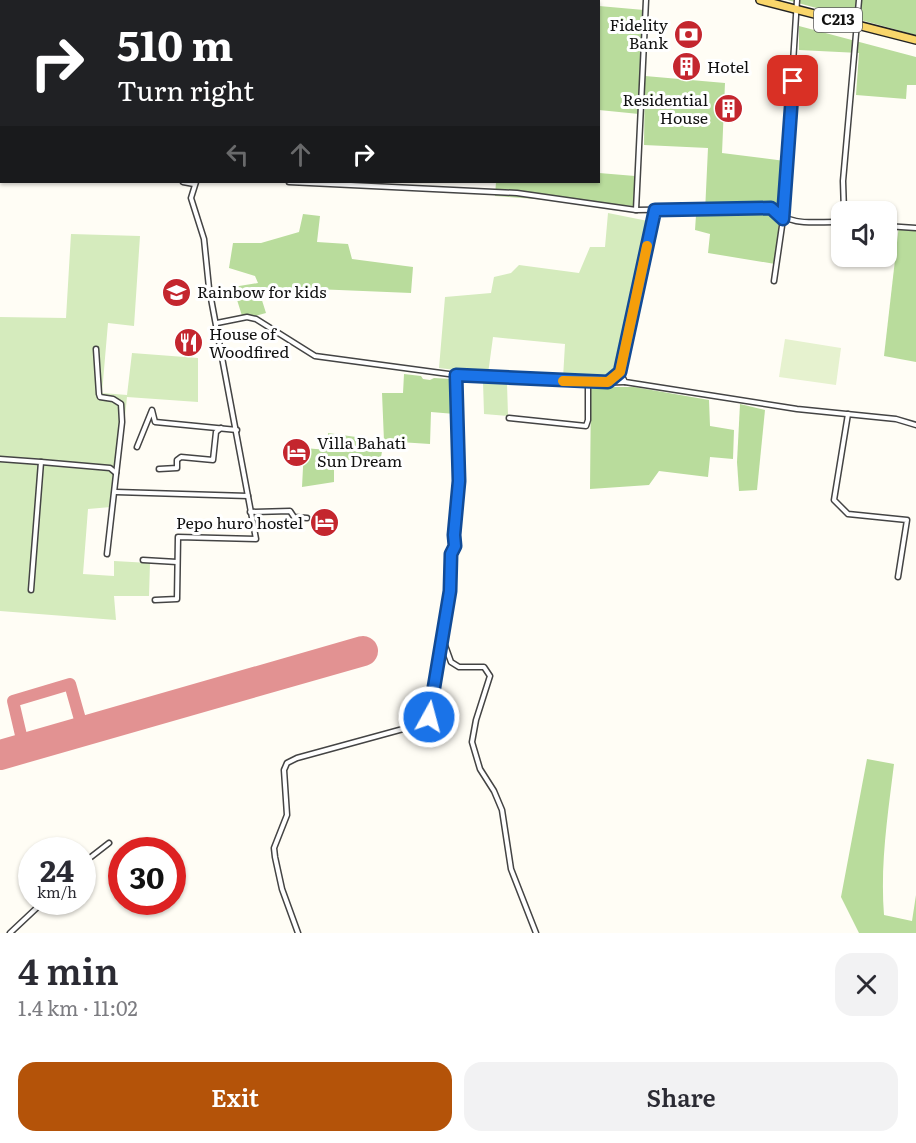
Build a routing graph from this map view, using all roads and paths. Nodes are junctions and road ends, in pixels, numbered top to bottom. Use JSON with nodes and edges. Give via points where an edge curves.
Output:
{"nodes":[{"id":1,"x":646,"y":0,"type":"edge"},
{"id":2,"x":760,"y":0,"type":"edge"},
{"id":3,"x":797,"y":0,"type":"edge"},
{"id":4,"x":859,"y":0,"type":"edge"},
{"id":5,"x":798,"y":12,"type":"junction"},
{"id":6,"x":857,"y":24,"type":"junction"},
{"id":7,"x":916,"y":40,"type":"edge"},
{"id":8,"x":195,"y":183,"type":"edge"},
{"id":9,"x":310,"y":183,"type":"edge"},
{"id":10,"x":844,"y":201,"type":"edge"},
{"id":11,"x":636,"y":210,"type":"junction"},
{"id":12,"x":655,"y":210,"type":"junction"},
{"id":13,"x":783,"y":219,"type":"junction"},
{"id":14,"x":831,"y":222,"type":"edge"},
{"id":15,"x":897,"y":227,"type":"edge"},
{"id":16,"x":916,"y":228,"type":"edge"},
{"id":17,"x":774,"y":281,"type":"dead end"},
{"id":18,"x":217,"y":323,"type":"junction"},
{"id":19,"x":96,"y":349,"type":"dead end"},
{"id":20,"x":620,"y":372,"type":"junction"},
{"id":21,"x":456,"y":375,"type":"junction"},
{"id":22,"x":608,"y":382,"type":"junction"},
{"id":23,"x":625,"y":382,"type":"junction"},
{"id":24,"x":588,"y":383,"type":"junction"},
{"id":25,"x":848,"y":414,"type":"junction"},
{"id":26,"x":509,"y":418,"type":"dead end"},
{"id":27,"x":916,"y":425,"type":"edge"},
{"id":28,"x":221,"y":428,"type":"junction"},
{"id":29,"x":237,"y":430,"type":"junction"},
{"id":30,"x":137,"y":447,"type":"dead end"},
{"id":31,"x":0,"y":459,"type":"edge"},
{"id":32,"x":41,"y":462,"type":"junction"},
{"id":33,"x":159,"y":469,"type":"dead end"},
{"id":34,"x":116,"y":473,"type":"junction"},
{"id":35,"x":116,"y":492,"type":"junction"},
{"id":36,"x":248,"y":496,"type":"junction"},
{"id":37,"x":250,"y":512,"type":"junction"},
{"id":38,"x":307,"y":518,"type":"dead end"},
{"id":39,"x":107,"y":554,"type":"dead end"},
{"id":40,"x":143,"y":560,"type":"dead end"},
{"id":41,"x":177,"y":562,"type":"junction"},
{"id":42,"x":898,"y":577,"type":"dead end"},
{"id":43,"x":31,"y":590,"type":"dead end"},
{"id":44,"x":155,"y":600,"type":"dead end"},
{"id":45,"x":442,"y":637,"type":"junction"},
{"id":46,"x":108,"y":844,"type":"edge"},
{"id":47,"x":96,"y":853,"type":"edge"},
{"id":48,"x":29,"y":915,"type":"edge"},
{"id":49,"x":9,"y":933,"type":"edge"},
{"id":50,"x":298,"y":933,"type":"edge"},
{"id":51,"x":536,"y":933,"type":"edge"}],
"edges":[{"from":1,"to":11,"type":"street"},
{"from":2,"to":5,"type":"main road","number":"C213"},
{"from":3,"to":5,"type":"street"},
{"from":4,"to":6,"type":"street"},
{"from":5,"to":6,"type":"main road","number":"C213"},
{"from":5,"to":13,"type":"street"},
{"from":6,"to":7,"type":"main road","number":"C213"},
{"from":6,"to":10,"type":"street"},
{"from":8,"to":18,"type":"street","via":[[191,198],[204,239]]},
{"from":9,"to":11,"type":"street","via":[[517,193]]},
{"from":11,"to":12,"type":"street"},
{"from":12,"to":13,"type":"street","via":[[771,208]]},
{"from":12,"to":20,"type":"street"},
{"from":13,"to":14,"type":"street"},
{"from":13,"to":17,"type":"street"},
{"from":15,"to":16,"type":"street"},
{"from":18,"to":21,"type":"street","via":[[252,317],[315,356]]},
{"from":18,"to":29,"type":"street"},
{"from":19,"to":34,"type":"street","via":[[100,397],[121,404]]},
{"from":20,"to":22,"type":"street"},
{"from":20,"to":23,"type":"street"},
{"from":21,"to":24,"type":"street"},
{"from":21,"to":45,"type":"street","via":[[459,481],[455,546]]},
{"from":22,"to":23,"type":"street"},
{"from":22,"to":24,"type":"street"},
{"from":23,"to":25,"type":"street"},
{"from":24,"to":26,"type":"street","via":[[586,426]]},
{"from":25,"to":27,"type":"street"},
{"from":25,"to":42,"type":"street","via":[[834,500],[848,514],[907,520]]},
{"from":28,"to":29,"type":"street"},
{"from":28,"to":30,"type":"street","via":[[155,422],[152,410]]},
{"from":28,"to":33,"type":"street","via":[[216,432],[213,460],[181,457],[177,468]]},
{"from":29,"to":36,"type":"street"},
{"from":31,"to":32,"type":"street"},
{"from":32,"to":34,"type":"street","via":[[110,468]]},
{"from":32,"to":43,"type":"street"},
{"from":34,"to":35,"type":"street"},
{"from":35,"to":36,"type":"street"},
{"from":35,"to":39,"type":"street"},
{"from":36,"to":37,"type":"street"},
{"from":37,"to":38,"type":"street","via":[[290,511],[294,517]]},
{"from":37,"to":41,"type":"street","via":[[256,539],[179,536]]},
{"from":40,"to":41,"type":"street"},
{"from":41,"to":44,"type":"street","via":[[177,599]]},
{"from":45,"to":50,"type":"street","via":[[431,709],[425,723],[287,763],[287,815],[274,848],[282,889]]},
{"from":45,"to":51,"type":"street","via":[[451,662],[484,667],[490,676],[472,742],[480,769],[502,810],[511,869]]},
{"from":46,"to":47,"type":"street"},
{"from":48,"to":49,"type":"street"}]}
